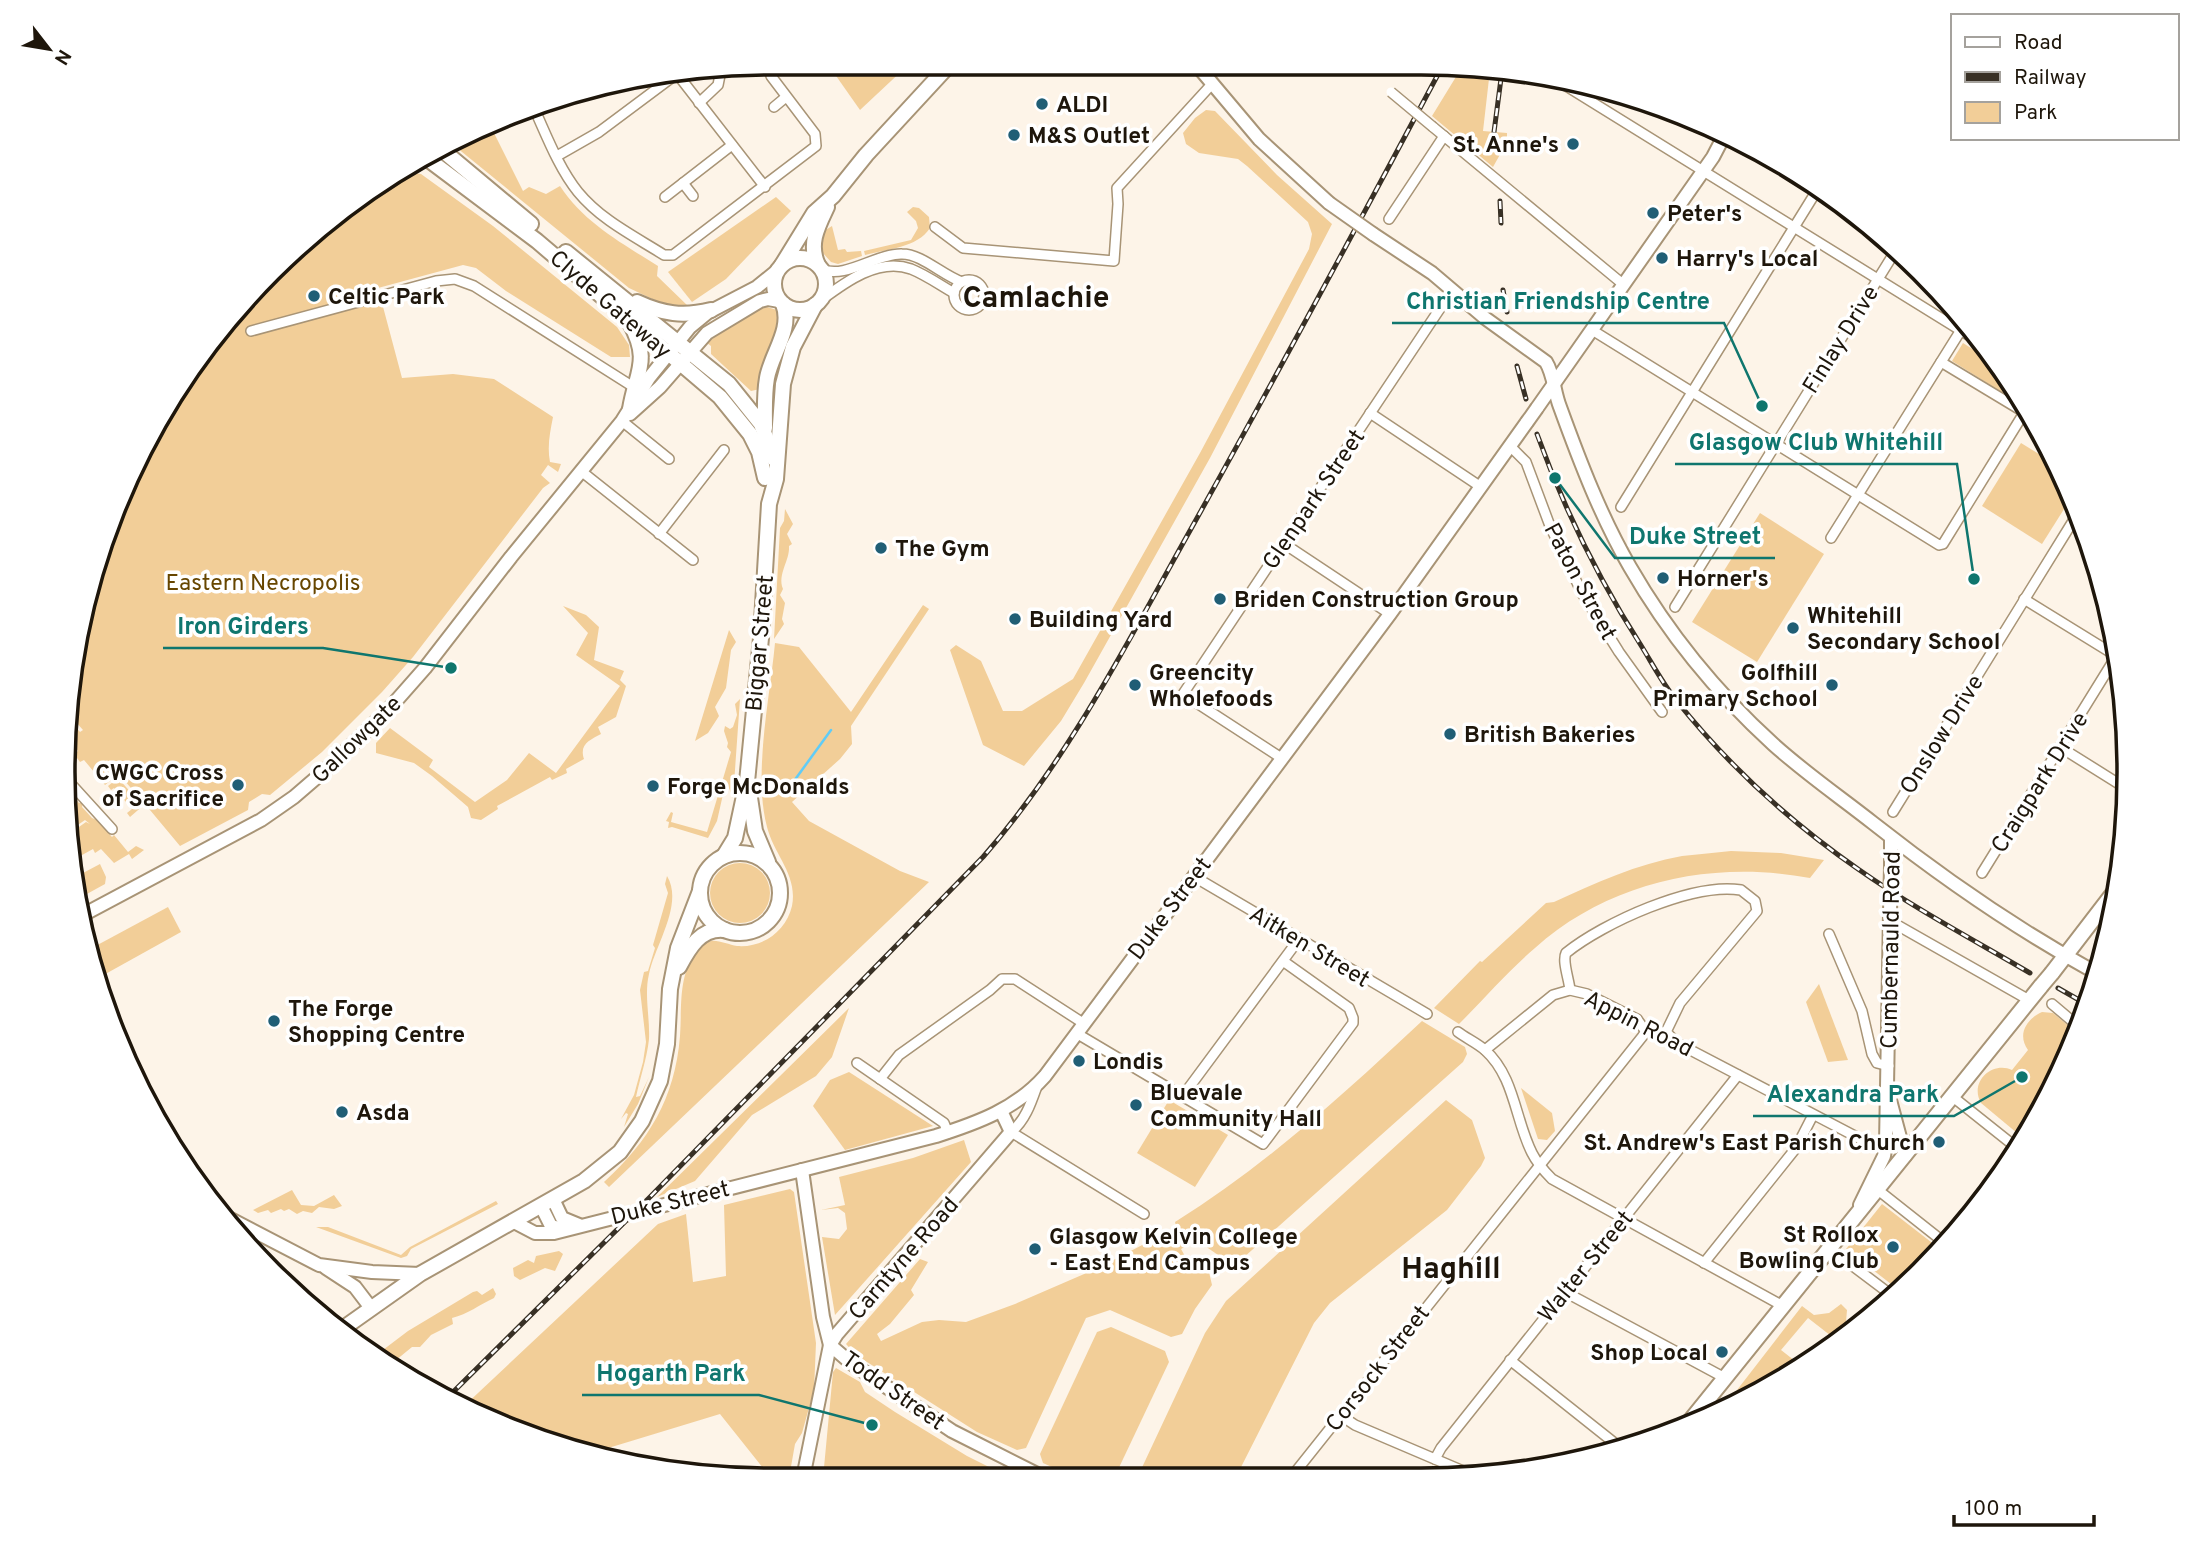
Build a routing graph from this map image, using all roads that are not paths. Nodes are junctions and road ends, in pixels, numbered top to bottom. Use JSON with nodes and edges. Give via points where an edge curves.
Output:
{"nodes":[{"id":1,"x":940,"y":75,"type":"edge"},
{"id":2,"x":1205,"y":75,"type":"edge"},
{"id":3,"x":771,"y":76,"type":"dead end"},
{"id":4,"x":719,"y":78,"type":"edge"},
{"id":5,"x":680,"y":81,"type":"edge"},
{"id":6,"x":665,"y":84,"type":"edge"},
{"id":7,"x":1212,"y":84,"type":"junction"},
{"id":8,"x":1391,"y":92,"type":"dead end"},
{"id":9,"x":1580,"y":94,"type":"edge"},
{"id":10,"x":786,"y":97,"type":"junction"},
{"id":11,"x":699,"y":103,"type":"junction"},
{"id":12,"x":774,"y":107,"type":"dead end"},
{"id":13,"x":538,"y":116,"type":"edge"},
{"id":14,"x":1444,"y":136,"type":"junction"},
{"id":15,"x":1720,"y":143,"type":"edge"},
{"id":16,"x":732,"y":145,"type":"junction"},
{"id":17,"x":449,"y":155,"type":"edge"},
{"id":18,"x":557,"y":156,"type":"junction"},
{"id":19,"x":433,"y":163,"type":"edge"},
{"id":20,"x":1704,"y":171,"type":"junction"},
{"id":21,"x":683,"y":183,"type":"junction"},
{"id":22,"x":765,"y":187,"type":"junction"},
{"id":23,"x":694,"y":196,"type":"dead end"},
{"id":24,"x":833,"y":196,"type":"junction"},
{"id":25,"x":665,"y":197,"type":"dead end"},
{"id":26,"x":1813,"y":197,"type":"edge"},
{"id":27,"x":1390,"y":219,"type":"dead end"},
{"id":28,"x":935,"y":228,"type":"dead end"},
{"id":29,"x":1794,"y":228,"type":"junction"},
{"id":30,"x":1891,"y":258,"type":"edge"},
{"id":31,"x":820,"y":267,"type":"junction"},
{"id":32,"x":780,"y":268,"type":"junction"},
{"id":33,"x":1878,"y":279,"type":"junction"},
{"id":34,"x":961,"y":282,"type":"junction"},
{"id":35,"x":1624,"y":285,"type":"junction"},
{"id":36,"x":617,"y":293,"type":"junction"},
{"id":37,"x":954,"y":293,"type":"junction"},
{"id":38,"x":781,"y":302,"type":"junction"},
{"id":39,"x":818,"y":303,"type":"junction"},
{"id":40,"x":1443,"y":304,"type":"dead end"},
{"id":41,"x":712,"y":310,"type":"junction"},
{"id":42,"x":626,"y":316,"type":"junction"},
{"id":43,"x":1949,"y":318,"type":"edge"},
{"id":44,"x":1592,"y":330,"type":"junction"},
{"id":45,"x":251,"y":331,"type":"dead end"},
{"id":46,"x":1960,"y":331,"type":"edge"},
{"id":47,"x":679,"y":352,"type":"junction"},
{"id":48,"x":1941,"y":362,"type":"junction"},
{"id":49,"x":1553,"y":384,"type":"junction"},
{"id":50,"x":635,"y":388,"type":"junction"},
{"id":51,"x":1692,"y":392,"type":"junction"},
{"id":52,"x":2009,"y":400,"type":"edge"},
{"id":53,"x":1370,"y":413,"type":"junction"},
{"id":54,"x":626,"y":415,"type":"junction"},
{"id":55,"x":2020,"y":419,"type":"edge"},
{"id":56,"x":765,"y":432,"type":"junction"},
{"id":57,"x":1775,"y":444,"type":"junction"},
{"id":58,"x":1510,"y":446,"type":"junction"},
{"id":59,"x":724,"y":450,"type":"dead end"},
{"id":60,"x":669,"y":459,"type":"dead end"},
{"id":61,"x":777,"y":468,"type":"junction"},
{"id":62,"x":581,"y":471,"type":"junction"},
{"id":63,"x":765,"y":478,"type":"junction"},
{"id":64,"x":1481,"y":487,"type":"junction"},
{"id":65,"x":1858,"y":496,"type":"junction"},
{"id":66,"x":769,"y":504,"type":"junction"},
{"id":67,"x":1621,"y":507,"type":"dead end"},
{"id":68,"x":2071,"y":524,"type":"edge"},
{"id":69,"x":659,"y":534,"type":"junction"},
{"id":70,"x":1831,"y":538,"type":"dead end"},
{"id":71,"x":1283,"y":543,"type":"junction"},
{"id":72,"x":693,"y":560,"type":"dead end"},
{"id":73,"x":2024,"y":599,"type":"junction"},
{"id":74,"x":1675,"y":607,"type":"dead end"},
{"id":75,"x":1390,"y":614,"type":"junction"},
{"id":76,"x":2105,"y":649,"type":"edge"},
{"id":77,"x":2109,"y":669,"type":"edge"},
{"id":78,"x":1662,"y":712,"type":"dead end"},
{"id":79,"x":2060,"y":747,"type":"junction"},
{"id":80,"x":1283,"y":759,"type":"junction"},
{"id":81,"x":747,"y":782,"type":"junction"},
{"id":82,"x":2117,"y":782,"type":"edge"},
{"id":83,"x":76,"y":789,"type":"edge"},
{"id":84,"x":1893,"y":812,"type":"dead end"},
{"id":85,"x":112,"y":830,"type":"dead end"},
{"id":86,"x":1891,"y":839,"type":"junction"},
{"id":87,"x":724,"y":856,"type":"junction"},
{"id":88,"x":768,"y":864,"type":"junction"},
{"id":89,"x":1982,"y":873,"type":"dead end"},
{"id":90,"x":1193,"y":876,"type":"junction"},
{"id":91,"x":700,"y":891,"type":"junction"},
{"id":92,"x":2103,"y":906,"type":"edge"},
{"id":93,"x":90,"y":911,"type":"edge"},
{"id":94,"x":1890,"y":917,"type":"junction"},
{"id":95,"x":725,"y":930,"type":"junction"},
{"id":96,"x":1829,"y":933,"type":"dead end"},
{"id":97,"x":1299,"y":939,"type":"junction"},
{"id":98,"x":2064,"y":955,"type":"junction"},
{"id":99,"x":1283,"y":961,"type":"junction"},
{"id":100,"x":2088,"y":968,"type":"edge"},
{"id":101,"x":671,"y":980,"type":"junction"},
{"id":102,"x":1570,"y":990,"type":"junction"},
{"id":103,"x":2029,"y":1000,"type":"junction"},
{"id":104,"x":2052,"y":1004,"type":"dead end"},
{"id":105,"x":1427,"y":1014,"type":"dead end"},
{"id":106,"x":2071,"y":1020,"type":"edge"},
{"id":107,"x":1079,"y":1028,"type":"junction"},
{"id":108,"x":1458,"y":1032,"type":"dead end"},
{"id":109,"x":1646,"y":1032,"type":"junction"},
{"id":110,"x":1666,"y":1032,"type":"junction"},
{"id":111,"x":1485,"y":1050,"type":"junction"},
{"id":112,"x":857,"y":1063,"type":"dead end"},
{"id":113,"x":1889,"y":1066,"type":"junction"},
{"id":114,"x":1738,"y":1075,"type":"junction"},
{"id":115,"x":880,"y":1079,"type":"junction"},
{"id":116,"x":1037,"y":1084,"type":"junction"},
{"id":117,"x":1888,"y":1093,"type":"junction"},
{"id":118,"x":1182,"y":1097,"type":"junction"},
{"id":119,"x":1954,"y":1097,"type":"junction"},
{"id":120,"x":1001,"y":1111,"type":"junction"},
{"id":121,"x":1813,"y":1115,"type":"junction"},
{"id":122,"x":948,"y":1132,"type":"junction"},
{"id":123,"x":1011,"y":1132,"type":"junction"},
{"id":124,"x":2009,"y":1142,"type":"edge"},
{"id":125,"x":1874,"y":1146,"type":"dead end"},
{"id":126,"x":1905,"y":1156,"type":"junction"},
{"id":127,"x":1538,"y":1165,"type":"junction"},
{"id":128,"x":802,"y":1170,"type":"junction"},
{"id":129,"x":1878,"y":1190,"type":"junction"},
{"id":130,"x":547,"y":1203,"type":"junction"},
{"id":131,"x":1144,"y":1214,"type":"dead end"},
{"id":132,"x":1623,"y":1219,"type":"junction"},
{"id":133,"x":1853,"y":1220,"type":"junction"},
{"id":134,"x":514,"y":1222,"type":"junction"},
{"id":135,"x":580,"y":1225,"type":"junction"},
{"id":136,"x":244,"y":1226,"type":"edge"},
{"id":137,"x":565,"y":1229,"type":"junction"},
{"id":138,"x":1938,"y":1237,"type":"edge"},
{"id":139,"x":1829,"y":1248,"type":"junction"},
{"id":140,"x":1704,"y":1263,"type":"junction"},
{"id":141,"x":323,"y":1266,"type":"junction"},
{"id":142,"x":420,"y":1274,"type":"junction"},
{"id":143,"x":1885,"y":1290,"type":"edge"},
{"id":144,"x":1565,"y":1292,"type":"junction"},
{"id":145,"x":1783,"y":1306,"type":"junction"},
{"id":146,"x":371,"y":1308,"type":"junction"},
{"id":147,"x":349,"y":1324,"type":"edge"},
{"id":148,"x":830,"y":1345,"type":"junction"},
{"id":149,"x":1510,"y":1360,"type":"junction"},
{"id":150,"x":1725,"y":1378,"type":"junction"},
{"id":151,"x":1700,"y":1409,"type":"edge"},
{"id":152,"x":1340,"y":1415,"type":"junction"},
{"id":153,"x":1612,"y":1441,"type":"edge"},
{"id":154,"x":1435,"y":1459,"type":"junction"},
{"id":155,"x":1453,"y":1467,"type":"edge"},
{"id":156,"x":805,"y":1468,"type":"edge"},
{"id":157,"x":1024,"y":1468,"type":"edge"},
{"id":158,"x":1298,"y":1468,"type":"edge"}],
"edges":[{"from":1,"to":24,"type":"main road","name":"Gallowgate"},
{"from":2,"to":7,"type":"street","name":"Cumbernauld Road"},
{"from":3,"to":10,"type":"street"},
{"from":4,"to":11,"type":"street","via":[[718,85]]},
{"from":5,"to":11,"type":"street"},
{"from":6,"to":18,"type":"street"},
{"from":7,"to":28,"type":"street","via":[[1117,188],[1114,261],[963,248]]},
{"from":7,"to":49,"type":"street","name":"Cumbernauld Road","bridge":true,"via":[[1259,139],[1329,203],[1432,273],[1543,359]]},
{"from":8,"to":14,"type":"street","bridge":true},
{"from":9,"to":20,"type":"street"},
{"from":10,"to":12,"type":"street"},
{"from":10,"to":22,"type":"street","via":[[817,142]]},
{"from":11,"to":16,"type":"street"},
{"from":13,"to":18,"type":"street"},
{"from":14,"to":27,"type":"street"},
{"from":14,"to":35,"type":"street"},
{"from":15,"to":20,"type":"street","name":"Duke Street"},
{"from":16,"to":21,"type":"street"},
{"from":16,"to":22,"type":"street"},
{"from":17,"to":36,"type":"main road","name":"Clyde Gateway"},
{"from":18,"to":22,"type":"street","via":[[573,185],[598,213],[664,255],[673,255]]},
{"from":19,"to":42,"type":"main road","name":"Clyde Gateway"},
{"from":20,"to":29,"type":"street"},
{"from":20,"to":35,"type":"street","name":"Duke Street"},
{"from":21,"to":23,"type":"street"},
{"from":21,"to":25,"type":"street"},
{"from":24,"to":31,"type":"main road","name":"Gallowgate","via":[[816,232],[814,251]]},
{"from":24,"to":32,"type":"main road","name":"Gallowgate","via":[[805,226]]},
{"from":26,"to":29,"type":"street"},
{"from":29,"to":33,"type":"street"},
{"from":29,"to":51,"type":"street"},
{"from":30,"to":33,"type":"street","name":"Finlay Drive"},
{"from":31,"to":32,"type":"main road","via":[[797,258]]},
{"from":31,"to":34,"type":"street","via":[[837,272],[892,254],[906,254]]},
{"from":31,"to":39,"type":"main road","via":[[826,284]]},
{"from":32,"to":38,"type":"main road","via":[[774,283]]},
{"from":32,"to":41,"type":"street","name":"Gallowgate","via":[[757,287]]},
{"from":33,"to":43,"type":"street"},
{"from":33,"to":57,"type":"street","name":"Finlay Drive"},
{"from":34,"to":37,"type":"street"},
{"from":34,"to":37,"type":"street","via":[[971,279],[983,287],[981,305],[963,309]]},
{"from":35,"to":44,"type":"street","name":"Duke Street"},
{"from":36,"to":41,"type":"main road","via":[[667,313]]},
{"from":36,"to":47,"type":"main road","name":"Clyde Gateway"},
{"from":37,"to":39,"type":"street","via":[[911,269],[892,267],[863,274]]},
{"from":38,"to":39,"type":"main road","via":[[798,310]]},
{"from":38,"to":47,"type":"street","name":"Gallowgate","via":[[768,299],[750,306]]},
{"from":38,"to":56,"type":"main road","name":"Biggar Street","via":[[786,316],[767,379]]},
{"from":39,"to":61,"type":"main road","name":"Biggar Street","via":[[793,347],[786,370]]},
{"from":40,"to":53,"type":"street","name":"Glenpark Street"},
{"from":41,"to":47,"type":"street","name":"Gallowgate","via":[[699,318]]},
{"from":42,"to":47,"type":"main road","name":"Clyde Gateway"},
{"from":42,"to":50,"type":"main road","via":[[640,352]]},
{"from":44,"to":49,"type":"street","name":"Duke Street"},
{"from":44,"to":51,"type":"street"},
{"from":45,"to":50,"type":"street","via":[[455,279],[474,286]]},
{"from":46,"to":48,"type":"street"},
{"from":47,"to":54,"type":"street","name":"Gallowgate"},
{"from":47,"to":56,"type":"main road","name":"Clyde Gateway","via":[[741,397]]},
{"from":47,"to":63,"type":"main road","name":"Clyde Gateway","via":[[739,419],[755,445]]},
{"from":48,"to":52,"type":"street"},
{"from":48,"to":65,"type":"street"},
{"from":49,"to":58,"type":"street","name":"Duke Street","bridge":true},
{"from":49,"to":86,"type":"street","name":"Cumbernauld Road","via":[[1585,475],[1614,538],[1672,631],[1756,728]]},
{"from":50,"to":54,"type":"main road"},
{"from":51,"to":57,"type":"street"},
{"from":51,"to":67,"type":"street"},
{"from":53,"to":64,"type":"street"},
{"from":53,"to":71,"type":"street","name":"Glenpark Street"},
{"from":54,"to":60,"type":"street"},
{"from":54,"to":62,"type":"street","name":"Gallowgate"},
{"from":55,"to":65,"type":"street","via":[[1943,544]]},
{"from":56,"to":61,"type":"main road","name":"Clyde Gateway"},
{"from":56,"to":63,"type":"main road","name":"Biggar Street"},
{"from":57,"to":65,"type":"street"},
{"from":57,"to":74,"type":"street","name":"Finlay Drive"},
{"from":58,"to":64,"type":"street","name":"Duke Street"},
{"from":58,"to":78,"type":"street","name":"Paton Street","via":[[1526,462],[1582,593]]},
{"from":59,"to":69,"type":"street","via":[[695,480]]},
{"from":61,"to":66,"type":"main road","name":"Biggar Street"},
{"from":62,"to":69,"type":"street"},
{"from":62,"to":93,"type":"street","name":"Gallowgate","via":[[425,668],[318,777],[261,820]]},
{"from":63,"to":66,"type":"main road","name":"Biggar Street"},
{"from":64,"to":75,"type":"street","name":"Duke Street"},
{"from":65,"to":70,"type":"street"},
{"from":66,"to":81,"type":"main road","name":"Biggar Street"},
{"from":68,"to":73,"type":"street","name":"Onslow Drive"},
{"from":69,"to":72,"type":"street"},
{"from":71,"to":75,"type":"street"},
{"from":71,"to":80,"type":"street","name":"Glenpark Street","via":[[1183,694]]},
{"from":73,"to":76,"type":"street"},
{"from":73,"to":84,"type":"street","name":"Onslow Drive"},
{"from":75,"to":80,"type":"street","name":"Duke Street"},
{"from":77,"to":79,"type":"street","name":"Craigpark Drive"},
{"from":79,"to":82,"type":"street"},
{"from":79,"to":89,"type":"street","name":"Craigpark Drive"},
{"from":80,"to":90,"type":"street","name":"Duke Street"},
{"from":81,"to":87,"type":"main road","name":"Biggar Street","via":[[735,838]]},
{"from":81,"to":88,"type":"main road","name":"Biggar Street","via":[[755,831]]},
{"from":83,"to":85,"type":"street"},
{"from":86,"to":94,"type":"street","name":"Cumbernauld Road","bridge":true},
{"from":86,"to":98,"type":"street","via":[[1968,895]]},
{"from":87,"to":88,"type":"main road","via":[[747,853]]},
{"from":87,"to":91,"type":"main road","via":[[705,873]]},
{"from":88,"to":95,"type":"main road","via":[[780,886],[774,915],[756,930]]},
{"from":90,"to":97,"type":"street","name":"Aitken Street"},
{"from":90,"to":107,"type":"street","name":"Duke Street"},
{"from":91,"to":95,"type":"main road","via":[[705,912]]},
{"from":91,"to":101,"type":"main road"},
{"from":92,"to":98,"type":"main road"},
{"from":94,"to":103,"type":"street"},
{"from":94,"to":113,"type":"street","name":"Cumbernauld Road"},
{"from":95,"to":101,"type":"main road","via":[[697,939]]},
{"from":96,"to":113,"type":"street","via":[[1862,1011],[1872,1054],[1877,1063]]},
{"from":97,"to":99,"type":"street"},
{"from":97,"to":105,"type":"street","name":"Aitken Street"},
{"from":98,"to":100,"type":"street"},
{"from":98,"to":103,"type":"main road","bridge":true},
{"from":99,"to":118,"type":"street"},
{"from":99,"to":118,"type":"street","via":[[1349,1008],[1353,1023],[1263,1144]]},
{"from":101,"to":130,"type":"main road","via":[[663,1069],[642,1121],[609,1162]]},
{"from":102,"to":109,"type":"street","name":"Appin Road","via":[[1637,1019]]},
{"from":102,"to":110,"type":"street","via":[[1563,959],[1566,953],[1612,924],[1663,902],[1741,890],[1755,901],[1757,911],[1681,1003]]},
{"from":102,"to":111,"type":"street","name":"Appin Road","via":[[1553,995]]},
{"from":103,"to":119,"type":"main road"},
{"from":104,"to":106,"type":"street"},
{"from":107,"to":115,"type":"street","via":[[1015,979],[1002,979],[899,1055]]},
{"from":107,"to":116,"type":"street","name":"Duke Street"},
{"from":107,"to":118,"type":"street"},
{"from":108,"to":111,"type":"street"},
{"from":109,"to":110,"type":"street","name":"Appin Road"},
{"from":109,"to":127,"type":"street","name":"Corsock Street"},
{"from":110,"to":114,"type":"street","name":"Appin Road","via":[[1677,1043]]},
{"from":111,"to":127,"type":"street","via":[[1507,1081]]},
{"from":112,"to":115,"type":"street"},
{"from":113,"to":117,"type":"street","name":"Cumbernauld Road"},
{"from":114,"to":121,"type":"street","name":"Appin Road"},
{"from":114,"to":132,"type":"street","name":"Walter Street"},
{"from":115,"to":122,"type":"street","via":[[944,1123]]},
{"from":116,"to":120,"type":"street","name":"Duke Street"},
{"from":116,"to":123,"type":"street","name":"Carntyne Road","via":[[1024,1116]]},
{"from":117,"to":126,"type":"street","name":"Cumbernauld Road"},
{"from":117,"to":133,"type":"street","name":"Cumbernauld Road","via":[[1884,1156]]},
{"from":119,"to":124,"type":"street"},
{"from":119,"to":126,"type":"main road"},
{"from":120,"to":122,"type":"street","name":"Duke Street"},
{"from":120,"to":123,"type":"street"},
{"from":121,"to":125,"type":"street","name":"Appin Road"},
{"from":121,"to":140,"type":"street","via":[[1796,1148]]},
{"from":122,"to":128,"type":"street","name":"Duke Street"},
{"from":123,"to":131,"type":"street"},
{"from":123,"to":148,"type":"street","name":"Carntyne Road"},
{"from":126,"to":129,"type":"main road","name":"Cumbernauld Road"},
{"from":127,"to":132,"type":"street","via":[[1562,1186]]},
{"from":127,"to":152,"type":"street","name":"Corsock Street"},
{"from":128,"to":135,"type":"street","name":"Duke Street"},
{"from":128,"to":148,"type":"street","name":"Todd Street"},
{"from":129,"to":133,"type":"main road","name":"Cumbernauld Road"},
{"from":129,"to":138,"type":"street"},
{"from":130,"to":134,"type":"main road"},
{"from":130,"to":135,"type":"street","name":"Duke Street","via":[[562,1218]]},
{"from":130,"to":137,"type":"street","via":[[551,1226]]},
{"from":132,"to":140,"type":"street"},
{"from":132,"to":144,"type":"street","name":"Walter Street"},
{"from":133,"to":139,"type":"main road","name":"Cumbernauld Road"},
{"from":134,"to":137,"type":"street","name":"Duke Street","via":[[540,1234]]},
{"from":134,"to":142,"type":"main road"},
{"from":135,"to":137,"type":"street","name":"Duke Street"},
{"from":136,"to":141,"type":"street"},
{"from":139,"to":143,"type":"street"},
{"from":139,"to":145,"type":"main road","name":"Cumbernauld Road"},
{"from":140,"to":145,"type":"street"},
{"from":141,"to":142,"type":"street"},
{"from":141,"to":146,"type":"street","via":[[355,1287]]},
{"from":142,"to":146,"type":"main road"},
{"from":144,"to":149,"type":"street","name":"Walter Street"},
{"from":144,"to":150,"type":"street"},
{"from":145,"to":150,"type":"main road","name":"Cumbernauld Road"},
{"from":146,"to":147,"type":"main road"},
{"from":148,"to":156,"type":"street","name":"Carntyne Road"},
{"from":148,"to":157,"type":"street","name":"Todd Street","via":[[952,1431]]},
{"from":149,"to":153,"type":"street"},
{"from":149,"to":154,"type":"street","name":"Walter Street"},
{"from":150,"to":151,"type":"main road","name":"Cumbernauld Road"},
{"from":152,"to":154,"type":"street"},
{"from":152,"to":158,"type":"street","name":"Corsock Street"},
{"from":154,"to":155,"type":"street"}]}
